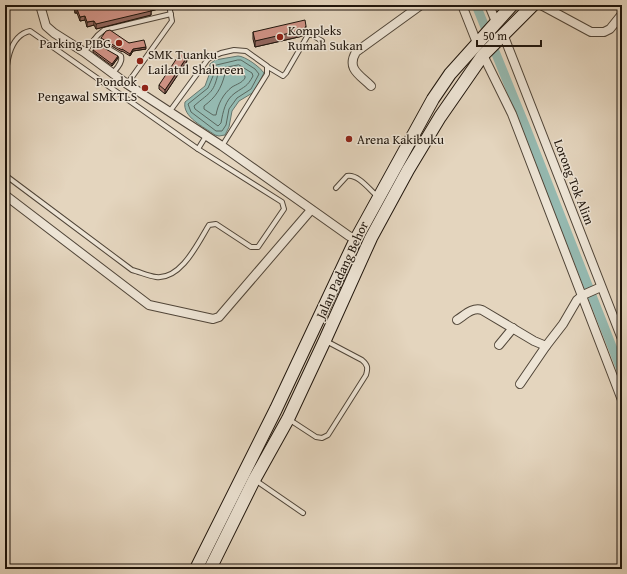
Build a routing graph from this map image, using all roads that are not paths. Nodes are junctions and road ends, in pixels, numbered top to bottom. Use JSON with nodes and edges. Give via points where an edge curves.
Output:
{"nodes":[{"id":1,"x":40,"y":5,"type":"edge"},
{"id":2,"x":169,"y":5,"type":"edge"},
{"id":3,"x":420,"y":5,"type":"edge"},
{"id":4,"x":462,"y":5,"type":"edge"},
{"id":5,"x":489,"y":5,"type":"edge"},
{"id":6,"x":512,"y":5,"type":"edge"},
{"id":7,"x":533,"y":5,"type":"edge"},
{"id":8,"x":541,"y":5,"type":"edge"},
{"id":9,"x":171,"y":14,"type":"junction"},
{"id":10,"x":622,"y":14,"type":"edge"},
{"id":11,"x":496,"y":22,"type":"junction"},
{"id":12,"x":504,"y":34,"type":"junction"},
{"id":13,"x":94,"y":40,"type":"junction"},
{"id":14,"x":322,"y":41,"type":"dead end"},
{"id":15,"x":482,"y":50,"type":"junction"},
{"id":16,"x":84,"y":52,"type":"junction"},
{"id":17,"x":267,"y":66,"type":"junction"},
{"id":18,"x":113,"y":73,"type":"junction"},
{"id":19,"x":127,"y":84,"type":"junction"},
{"id":20,"x":371,"y":86,"type":"dead end"},
{"id":21,"x":5,"y":88,"type":"edge"},
{"id":22,"x":170,"y":111,"type":"junction"},
{"id":23,"x":206,"y":136,"type":"junction"},
{"id":24,"x":222,"y":146,"type":"junction"},
{"id":25,"x":198,"y":149,"type":"junction"},
{"id":26,"x":5,"y":175,"type":"edge"},
{"id":27,"x":336,"y":188,"type":"dead end"},
{"id":28,"x":5,"y":195,"type":"edge"},
{"id":29,"x":378,"y":198,"type":"junction"},
{"id":30,"x":311,"y":210,"type":"junction"},
{"id":31,"x":371,"y":238,"type":"junction"},
{"id":32,"x":356,"y":239,"type":"junction"},
{"id":33,"x":599,"y":288,"type":"junction"},
{"id":34,"x":582,"y":295,"type":"junction"},
{"id":35,"x":457,"y":320,"type":"dead end"},
{"id":36,"x":513,"y":328,"type":"junction"},
{"id":37,"x":622,"y":338,"type":"edge"},
{"id":38,"x":325,"y":340,"type":"junction"},
{"id":39,"x":499,"y":345,"type":"dead end"},
{"id":40,"x":546,"y":346,"type":"junction"},
{"id":41,"x":520,"y":384,"type":"dead end"},
{"id":42,"x":622,"y":400,"type":"edge"},
{"id":43,"x":288,"y":419,"type":"junction"},
{"id":44,"x":254,"y":480,"type":"junction"},
{"id":45,"x":303,"y":513,"type":"dead end"},
{"id":46,"x":196,"y":569,"type":"edge"},
{"id":47,"x":210,"y":569,"type":"edge"}],
"edges":[{"from":1,"to":16,"type":"street","via":[[46,26]]},
{"from":2,"to":9,"type":"lane"},
{"from":3,"to":20,"type":"street","via":[[356,52],[352,59],[353,68]]},
{"from":4,"to":15,"type":"street"},
{"from":5,"to":11,"type":"street"},
{"from":6,"to":11,"type":"main road","name":"Jalan Padang Behor"},
{"from":7,"to":12,"type":"main road","name":"Jalan Padang Behor"},
{"from":8,"to":10,"type":"street","via":[[591,32],[604,32],[610,29]]},
{"from":9,"to":13,"type":"lane","via":[[109,28]]},
{"from":9,"to":19,"type":"lane","via":[[172,21]]},
{"from":11,"to":15,"type":"main road","name":"Jalan Padang Behor"},
{"from":12,"to":15,"type":"main road","name":"Jalan Padang Behor"},
{"from":12,"to":33,"type":"street","name":"Lorong Tok Alim"},
{"from":13,"to":16,"type":"lane"},
{"from":13,"to":18,"type":"lane","via":[[121,56],[121,62]]},
{"from":14,"to":17,"type":"lane","via":[[308,35],[283,76]]},
{"from":15,"to":29,"type":"main road","name":"Jalan Padang Behor","via":[[450,74],[433,99]]},
{"from":15,"to":31,"type":"main road","name":"Jalan Padang Behor","via":[[420,150]]},
{"from":15,"to":34,"type":"street","via":[[512,114]]},
{"from":16,"to":18,"type":"street"},
{"from":17,"to":22,"type":"lane","via":[[246,51],[234,50],[208,59]]},
{"from":17,"to":24,"type":"lane","via":[[267,74]]},
{"from":18,"to":19,"type":"street"},
{"from":19,"to":22,"type":"street"},
{"from":21,"to":25,"type":"lane","via":[[7,57],[19,36],[30,31]]},
{"from":22,"to":23,"type":"street"},
{"from":23,"to":24,"type":"street"},
{"from":23,"to":25,"type":"lane"},
{"from":24,"to":30,"type":"street"},
{"from":25,"to":26,"type":"lane","via":[[282,202],[284,209],[258,247],[251,247],[216,224],[209,225],[179,268],[173,273],[157,277],[132,270]]},
{"from":27,"to":29,"type":"lane","via":[[347,176],[354,176]]},
{"from":28,"to":30,"type":"street","via":[[149,305],[213,319],[219,317]]},
{"from":29,"to":32,"type":"main road","name":"Jalan Padang Behor"},
{"from":30,"to":32,"type":"street"},
{"from":31,"to":32,"type":"main road","via":[[365,241]]},
{"from":31,"to":38,"type":"main road","name":"Jalan Padang Behor"},
{"from":32,"to":46,"type":"main road","name":"Jalan Padang Behor","via":[[276,409]]},
{"from":33,"to":34,"type":"street"},
{"from":33,"to":37,"type":"street","name":"Lorong Tok Alim"},
{"from":34,"to":40,"type":"street"},
{"from":34,"to":42,"type":"street"},
{"from":35,"to":36,"type":"street","via":[[477,309]]},
{"from":36,"to":39,"type":"street"},
{"from":36,"to":40,"type":"street"},
{"from":38,"to":43,"type":"main road","name":"Jalan Padang Behor"},
{"from":38,"to":43,"type":"lane","via":[[367,364],[366,375],[328,435],[316,437]]},
{"from":40,"to":41,"type":"street"},
{"from":43,"to":44,"type":"main road","name":"Jalan Padang Behor"},
{"from":44,"to":45,"type":"lane"},
{"from":44,"to":47,"type":"main road","name":"Jalan Padang Behor"}]}
